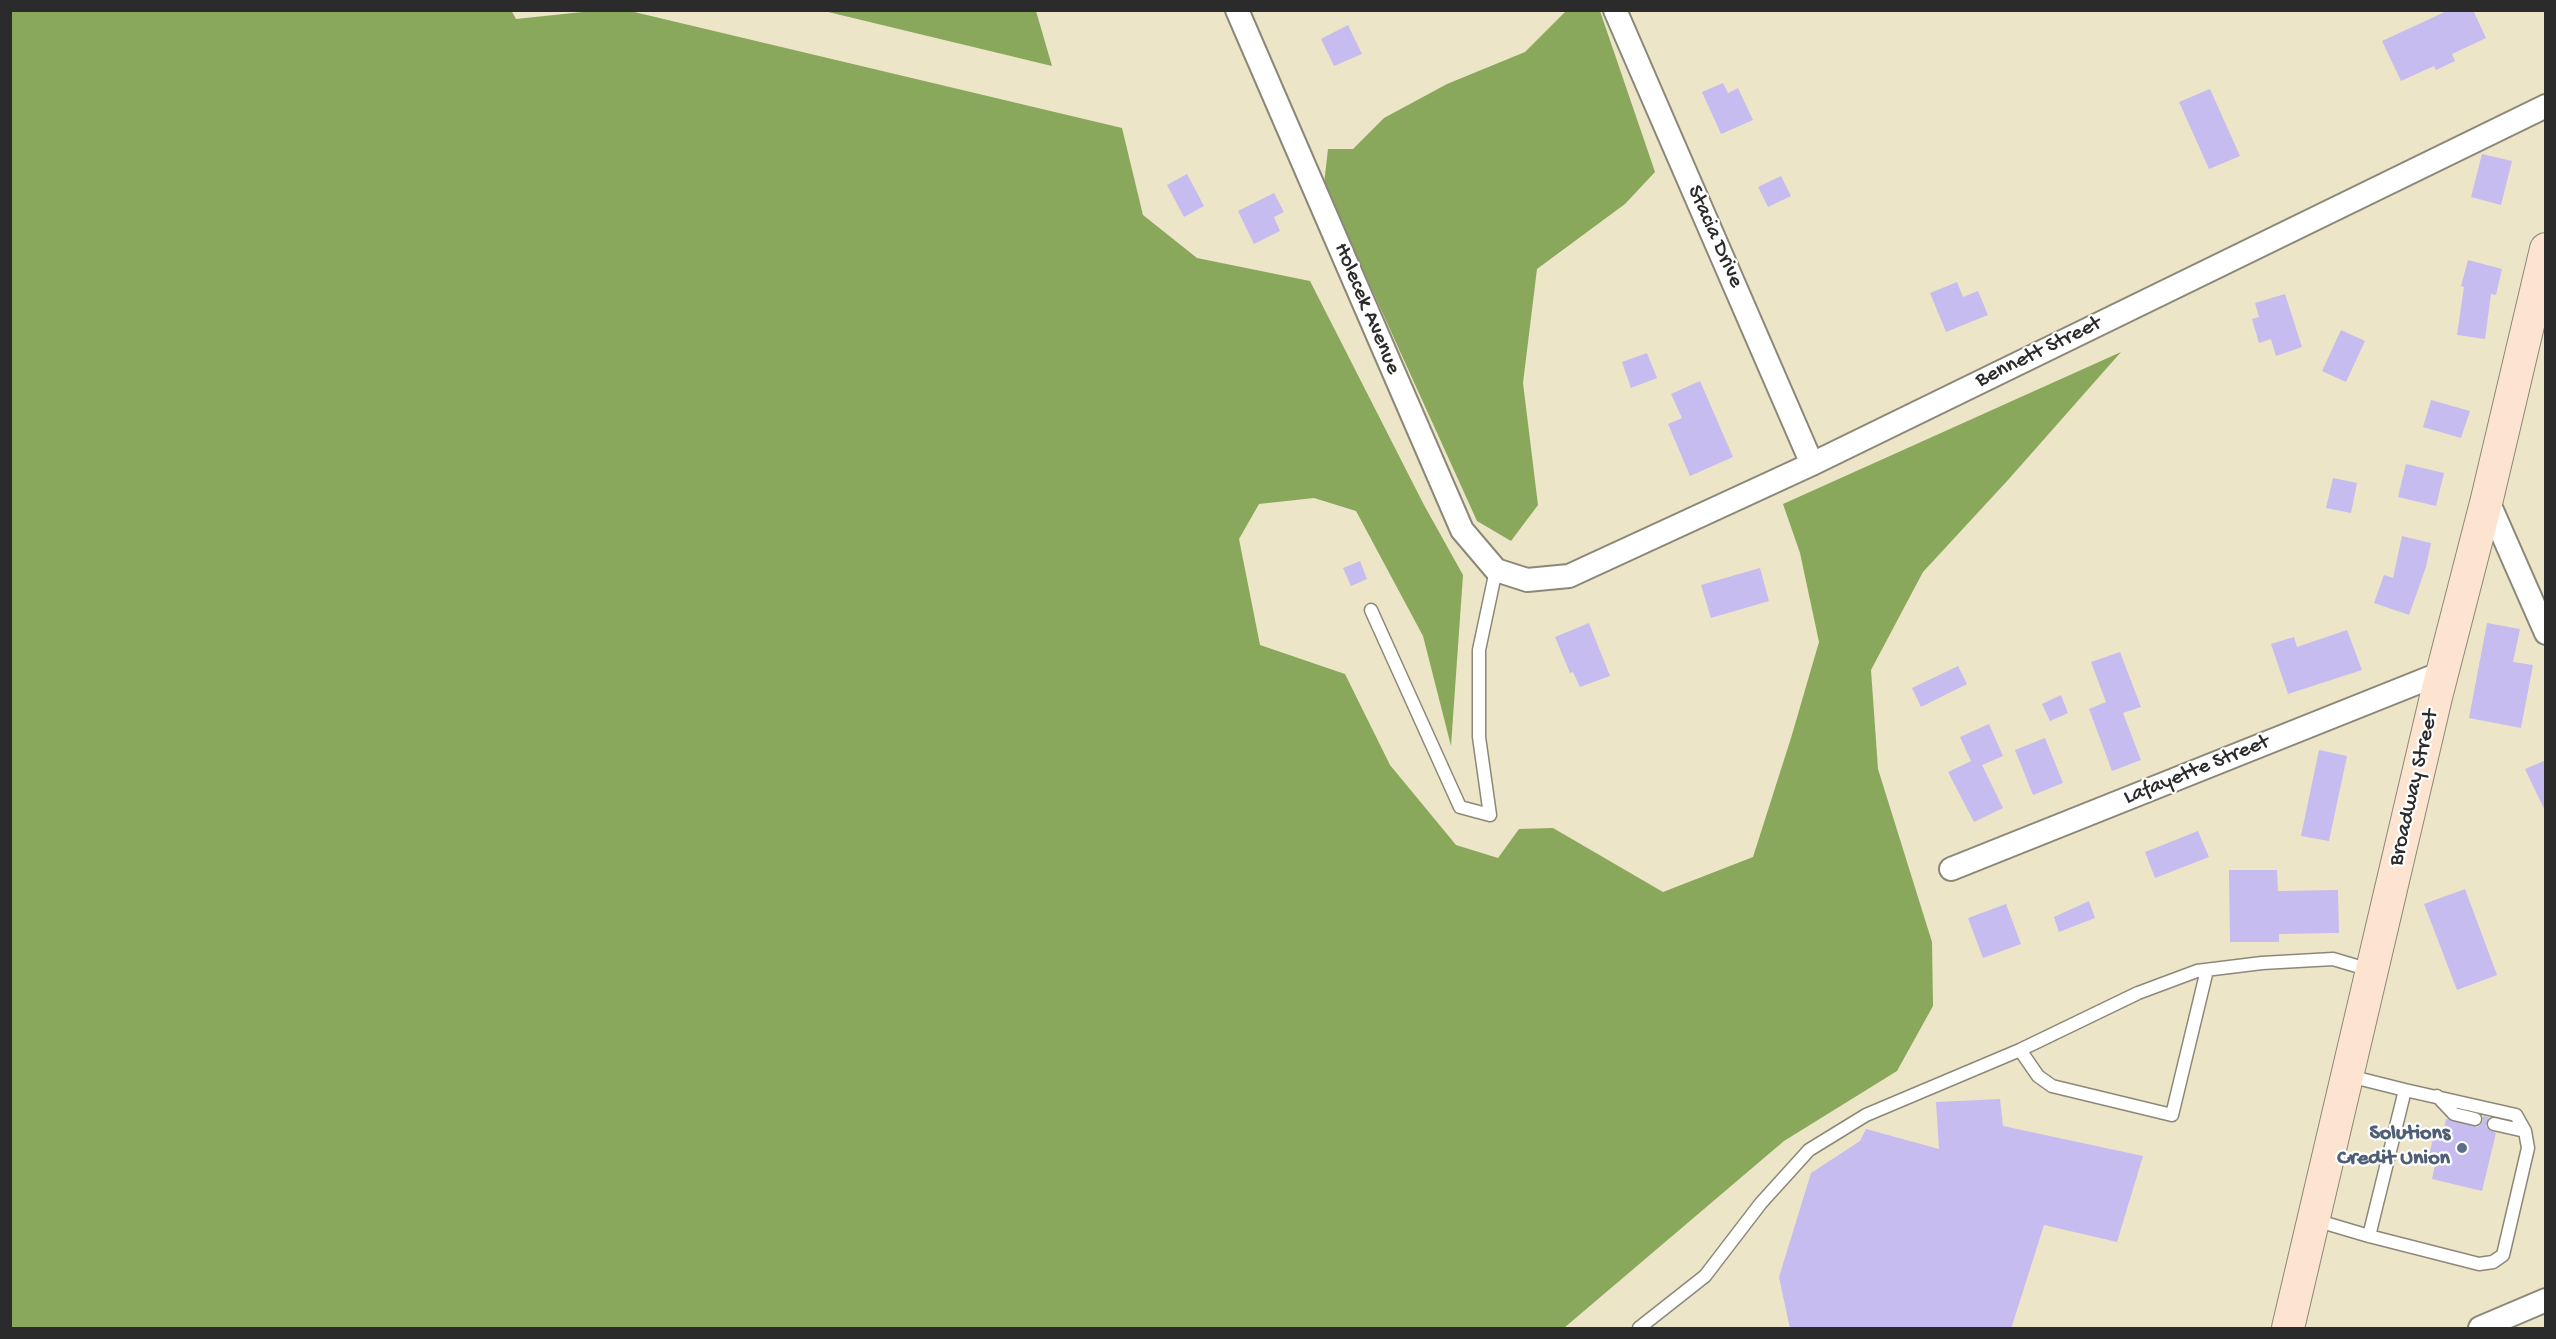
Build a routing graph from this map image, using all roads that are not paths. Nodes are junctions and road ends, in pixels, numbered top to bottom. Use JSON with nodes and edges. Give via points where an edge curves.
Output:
{"nodes":[{"id":1,"x":1237,"y":10,"type":"edge"},
{"id":2,"x":1615,"y":10,"type":"edge"},
{"id":3,"x":2546,"y":106,"type":"edge"},
{"id":4,"x":2546,"y":249,"type":"edge"},
{"id":5,"x":1812,"y":464,"type":"junction"},
{"id":6,"x":2487,"y":498,"type":"junction"},
{"id":7,"x":1496,"y":570,"type":"junction"},
{"id":8,"x":1371,"y":610,"type":"dead end"},
{"id":9,"x":2546,"y":633,"type":"edge"},
{"id":10,"x":2444,"y":672,"type":"junction"},
{"id":11,"x":1951,"y":869,"type":"dead end"},
{"id":12,"x":2206,"y":970,"type":"junction"},
{"id":13,"x":2372,"y":971,"type":"junction"},
{"id":14,"x":2020,"y":1050,"type":"junction"},
{"id":15,"x":2346,"y":1076,"type":"junction"},
{"id":16,"x":2405,"y":1090,"type":"junction"},
{"id":17,"x":2437,"y":1096,"type":"junction"},
{"id":18,"x":2475,"y":1119,"type":"dead end"},
{"id":19,"x":2494,"y":1124,"type":"dead end"},
{"id":20,"x":2524,"y":1131,"type":"junction"},
{"id":21,"x":2314,"y":1220,"type":"junction"},
{"id":22,"x":2369,"y":1236,"type":"junction"},
{"id":23,"x":2546,"y":1300,"type":"edge"},
{"id":24,"x":1639,"y":1329,"type":"edge"},
{"id":25,"x":2288,"y":1329,"type":"edge"},
{"id":26,"x":2480,"y":1329,"type":"edge"}],
"edges":[{"from":1,"to":7,"type":"street","name":"Holecek Avenue","via":[[1462,530]]},
{"from":2,"to":5,"type":"street","name":"Stacia Drive"},
{"from":3,"to":5,"type":"street","name":"Bennett Street"},
{"from":4,"to":6,"type":"street","name":"Broadway Street"},
{"from":5,"to":7,"type":"street","name":"Bennett Street","via":[[1569,576],[1527,580]]},
{"from":6,"to":9,"type":"street"},
{"from":6,"to":10,"type":"street","name":"Broadway Street"},
{"from":7,"to":8,"type":"lane","via":[[1479,650],[1479,737],[1490,815],[1460,807]]},
{"from":10,"to":11,"type":"street","name":"Lafayette Street"},
{"from":10,"to":13,"type":"street","name":"Broadway Street"},
{"from":12,"to":13,"type":"lane","via":[[2333,959]]},
{"from":12,"to":14,"type":"lane","via":[[2138,993]]},
{"from":12,"to":14,"type":"lane","via":[[2172,1115],[2052,1086],[2038,1076]]},
{"from":13,"to":15,"type":"street","name":"Broadway Street"},
{"from":14,"to":24,"type":"lane","via":[[1866,1115],[1809,1150],[1761,1203],[1706,1276]]},
{"from":15,"to":16,"type":"lane"},
{"from":15,"to":21,"type":"street","name":"Broadway Street"},
{"from":16,"to":17,"type":"lane"},
{"from":16,"to":22,"type":"lane"},
{"from":17,"to":18,"type":"lane","via":[[2454,1114]]},
{"from":17,"to":20,"type":"lane","via":[[2516,1115]]},
{"from":19,"to":20,"type":"lane"},
{"from":20,"to":22,"type":"lane","via":[[2528,1148],[2503,1255],[2493,1262],[2479,1264]]},
{"from":21,"to":22,"type":"lane"},
{"from":21,"to":25,"type":"street","name":"Broadway Street"},
{"from":23,"to":26,"type":"street"}]}
